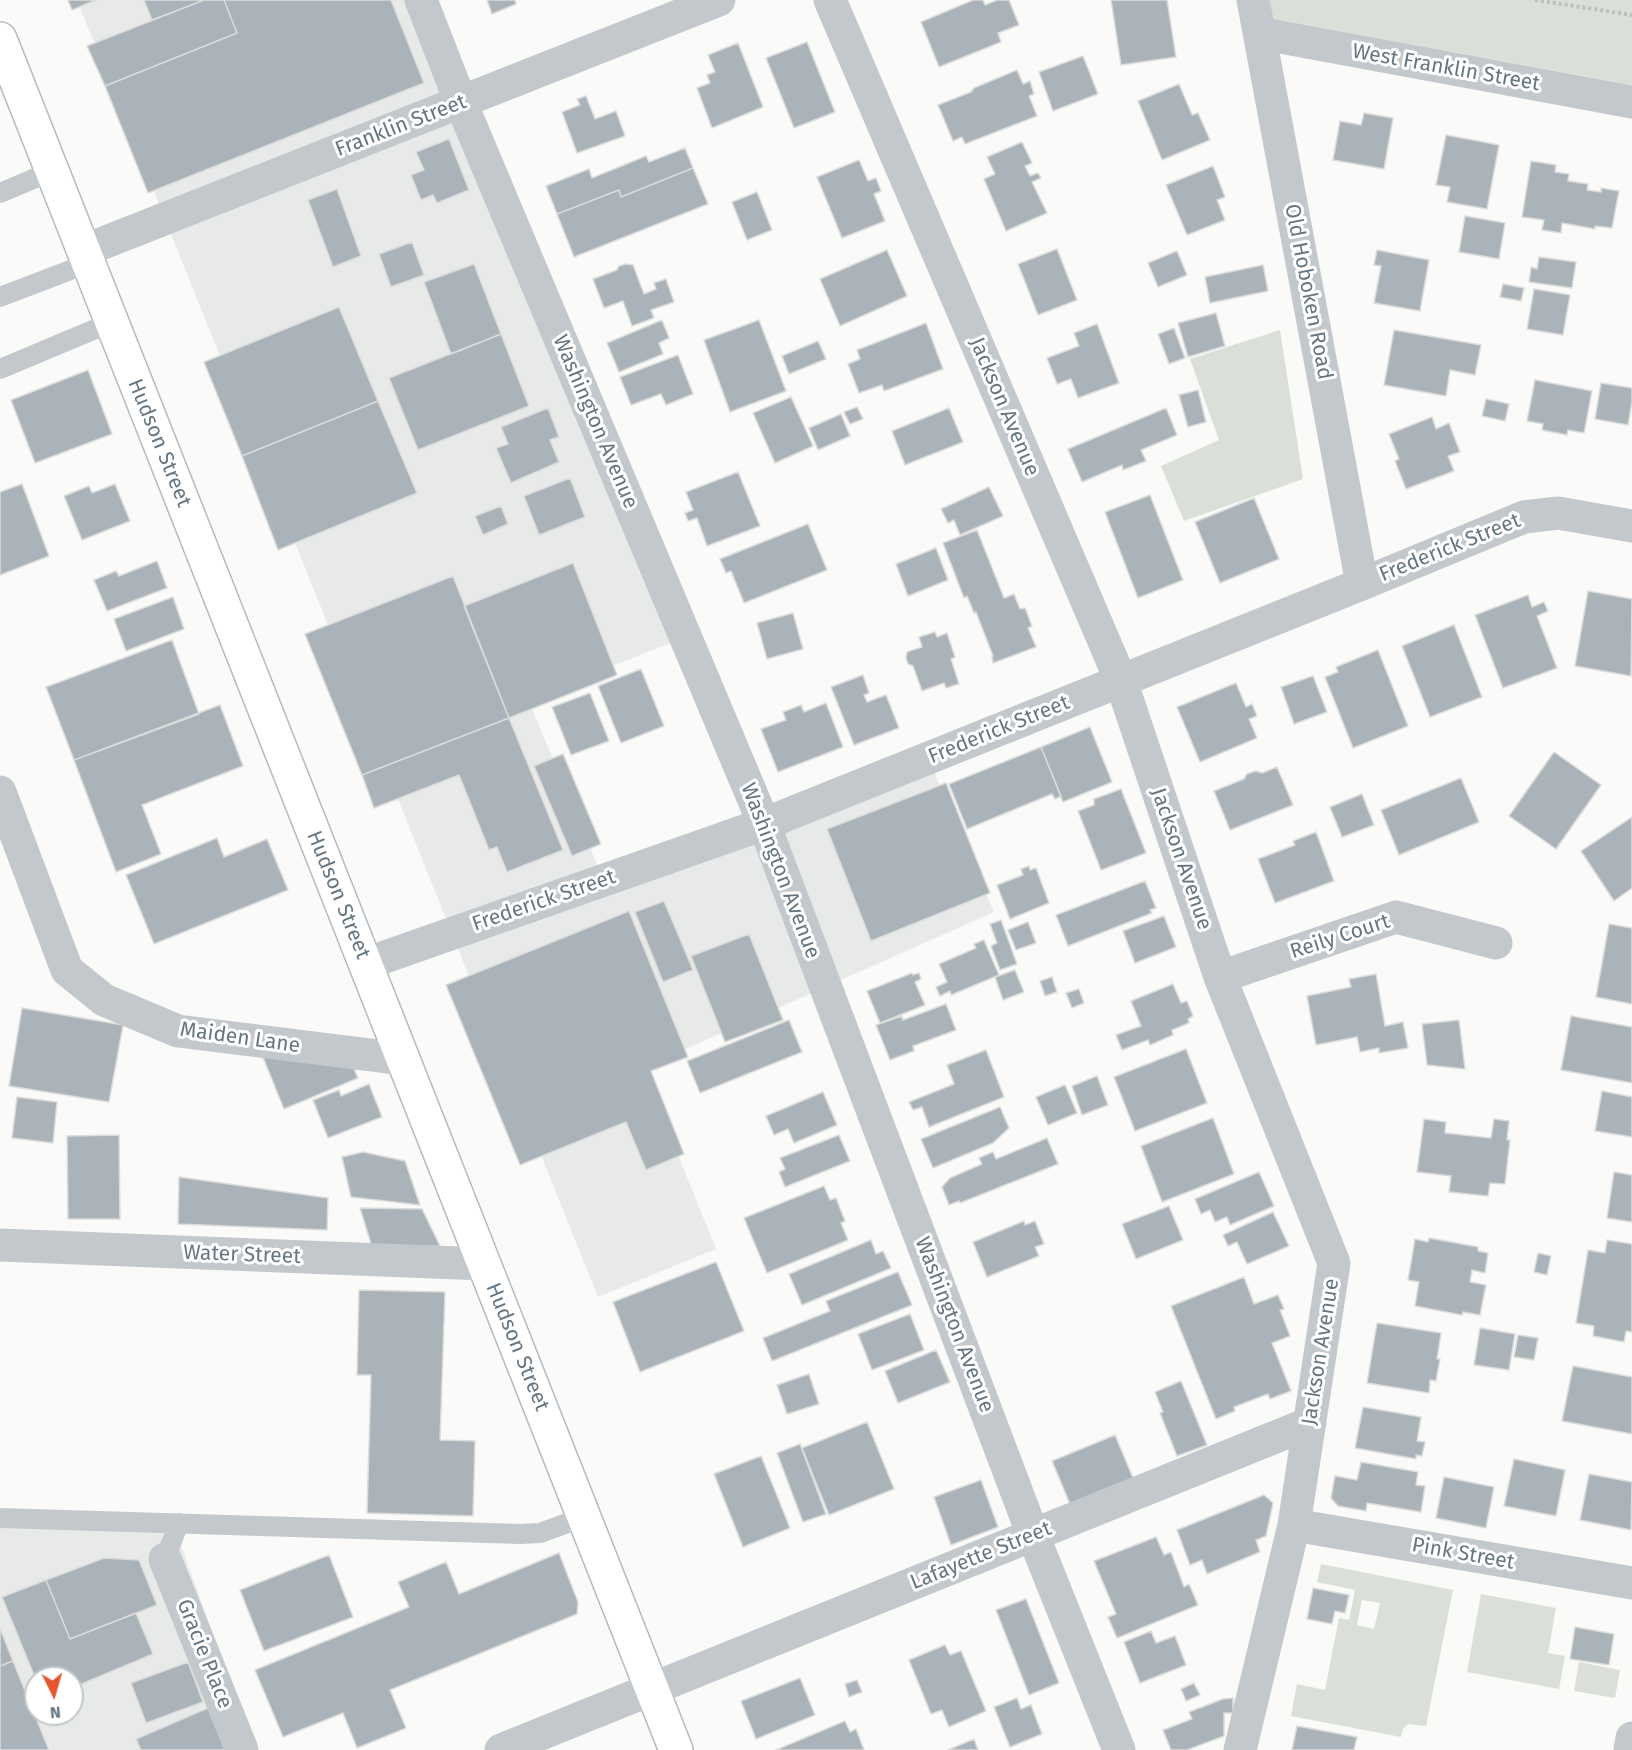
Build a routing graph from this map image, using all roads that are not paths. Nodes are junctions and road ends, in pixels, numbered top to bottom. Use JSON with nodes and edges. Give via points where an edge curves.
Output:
{"nodes":[{"id":1,"x":421,"y":0,"type":"edge"},
{"id":2,"x":719,"y":0,"type":"edge"},
{"id":3,"x":830,"y":0,"type":"edge"},
{"id":4,"x":1253,"y":0,"type":"edge"},
{"id":5,"x":1259,"y":33,"type":"junction"},
{"id":6,"x":0,"y":39,"type":"edge"},
{"id":7,"x":461,"y":102,"type":"junction"},
{"id":8,"x":1632,"y":102,"type":"edge"},
{"id":9,"x":52,"y":171,"type":"junction"},
{"id":10,"x":0,"y":193,"type":"edge"},
{"id":11,"x":86,"y":257,"type":"junction"},
{"id":12,"x":0,"y":297,"type":"edge"},
{"id":13,"x":112,"y":322,"type":"junction"},
{"id":14,"x":0,"y":369,"type":"edge"},
{"id":15,"x":1632,"y":526,"type":"edge"},
{"id":16,"x":1362,"y":584,"type":"junction"},
{"id":17,"x":1121,"y":681,"type":"junction"},
{"id":18,"x":0,"y":792,"type":"edge"},
{"id":19,"x":764,"y":824,"type":"junction"},
{"id":20,"x":1496,"y":943,"type":"dead end"},
{"id":21,"x":365,"y":964,"type":"junction"},
{"id":22,"x":1220,"y":977,"type":"junction"},
{"id":23,"x":404,"y":1059,"type":"junction"},
{"id":24,"x":0,"y":1245,"type":"edge"},
{"id":25,"x":484,"y":1264,"type":"junction"},
{"id":26,"x":1310,"y":1423,"type":"junction"},
{"id":27,"x":584,"y":1517,"type":"junction"},
{"id":28,"x":0,"y":1518,"type":"edge"},
{"id":29,"x":179,"y":1523,"type":"junction"},
{"id":30,"x":1294,"y":1525,"type":"junction"},
{"id":31,"x":1033,"y":1535,"type":"junction"},
{"id":32,"x":165,"y":1559,"type":"joint"},
{"id":33,"x":1632,"y":1583,"type":"edge"},
{"id":34,"x":652,"y":1689,"type":"junction"},
{"id":35,"x":1632,"y":1738,"type":"edge"},
{"id":36,"x":242,"y":1750,"type":"edge"},
{"id":37,"x":501,"y":1750,"type":"edge"},
{"id":38,"x":676,"y":1750,"type":"edge"},
{"id":39,"x":1119,"y":1750,"type":"edge"},
{"id":40,"x":1240,"y":1750,"type":"edge"},
{"id":41,"x":1630,"y":1750,"type":"edge"}],
"edges":[{"from":1,"to":7,"type":"street","name":"Washington Avenue"},
{"from":2,"to":7,"type":"street","name":"Franklin Street"},
{"from":3,"to":17,"type":"street","name":"Jackson Avenue"},
{"from":4,"to":5,"type":"street","name":"Old Hoboken Road"},
{"from":5,"to":8,"type":"street","name":"West Franklin Street"},
{"from":5,"to":16,"type":"street","name":"Old Hoboken Road"},
{"from":6,"to":9,"type":"main road","name":"Hudson Street"},
{"from":7,"to":11,"type":"street","name":"Franklin Street"},
{"from":7,"to":19,"type":"street","name":"Washington Avenue"},
{"from":9,"to":10,"type":"lane"},
{"from":9,"to":11,"type":"main road","name":"Hudson Street"},
{"from":11,"to":12,"type":"lane"},
{"from":11,"to":13,"type":"main road","name":"Hudson Street"},
{"from":13,"to":14,"type":"lane"},
{"from":13,"to":21,"type":"main road","name":"Hudson Street"},
{"from":15,"to":16,"type":"street","name":"Frederick Street","via":[[1558,513],[1524,517]]},
{"from":16,"to":17,"type":"street","name":"Frederick Street"},
{"from":17,"to":19,"type":"street","name":"Frederick Street"},
{"from":17,"to":22,"type":"street","name":"Jackson Avenue"},
{"from":18,"to":23,"type":"street","name":"Maiden Lane","via":[[67,970],[104,1000],[178,1031]]},
{"from":19,"to":21,"type":"street","name":"Frederick Street"},
{"from":19,"to":31,"type":"street","name":"Washington Avenue"},
{"from":20,"to":22,"type":"street","name":"Reily Court","via":[[1396,917]]},
{"from":21,"to":23,"type":"main road","name":"Hudson Street"},
{"from":22,"to":26,"type":"street","name":"Jackson Avenue","via":[[1334,1263]]},
{"from":23,"to":25,"type":"main road","name":"Hudson Street"},
{"from":24,"to":25,"type":"street","name":"Water Street"},
{"from":25,"to":27,"type":"main road","name":"Hudson Street"},
{"from":26,"to":30,"type":"street","name":"Jackson Avenue"},
{"from":26,"to":31,"type":"street","name":"Lafayette Street"},
{"from":27,"to":29,"type":"lane","via":[[540,1533],[520,1534]]},
{"from":27,"to":34,"type":"main road","name":"Hudson Street"},
{"from":28,"to":29,"type":"lane"},
{"from":29,"to":32,"type":"lane"},
{"from":30,"to":33,"type":"street","name":"Pink Street"},
{"from":30,"to":40,"type":"street","name":"Jackson Avenue"},
{"from":31,"to":34,"type":"street","name":"Lafayette Street"},
{"from":31,"to":39,"type":"street","name":"Washington Avenue"},
{"from":32,"to":36,"type":"street","name":"Gracie Place"},
{"from":34,"to":37,"type":"street","name":"Lafayette Street"},
{"from":34,"to":38,"type":"main road","name":"Hudson Street"},
{"from":35,"to":41,"type":"street"}]}
